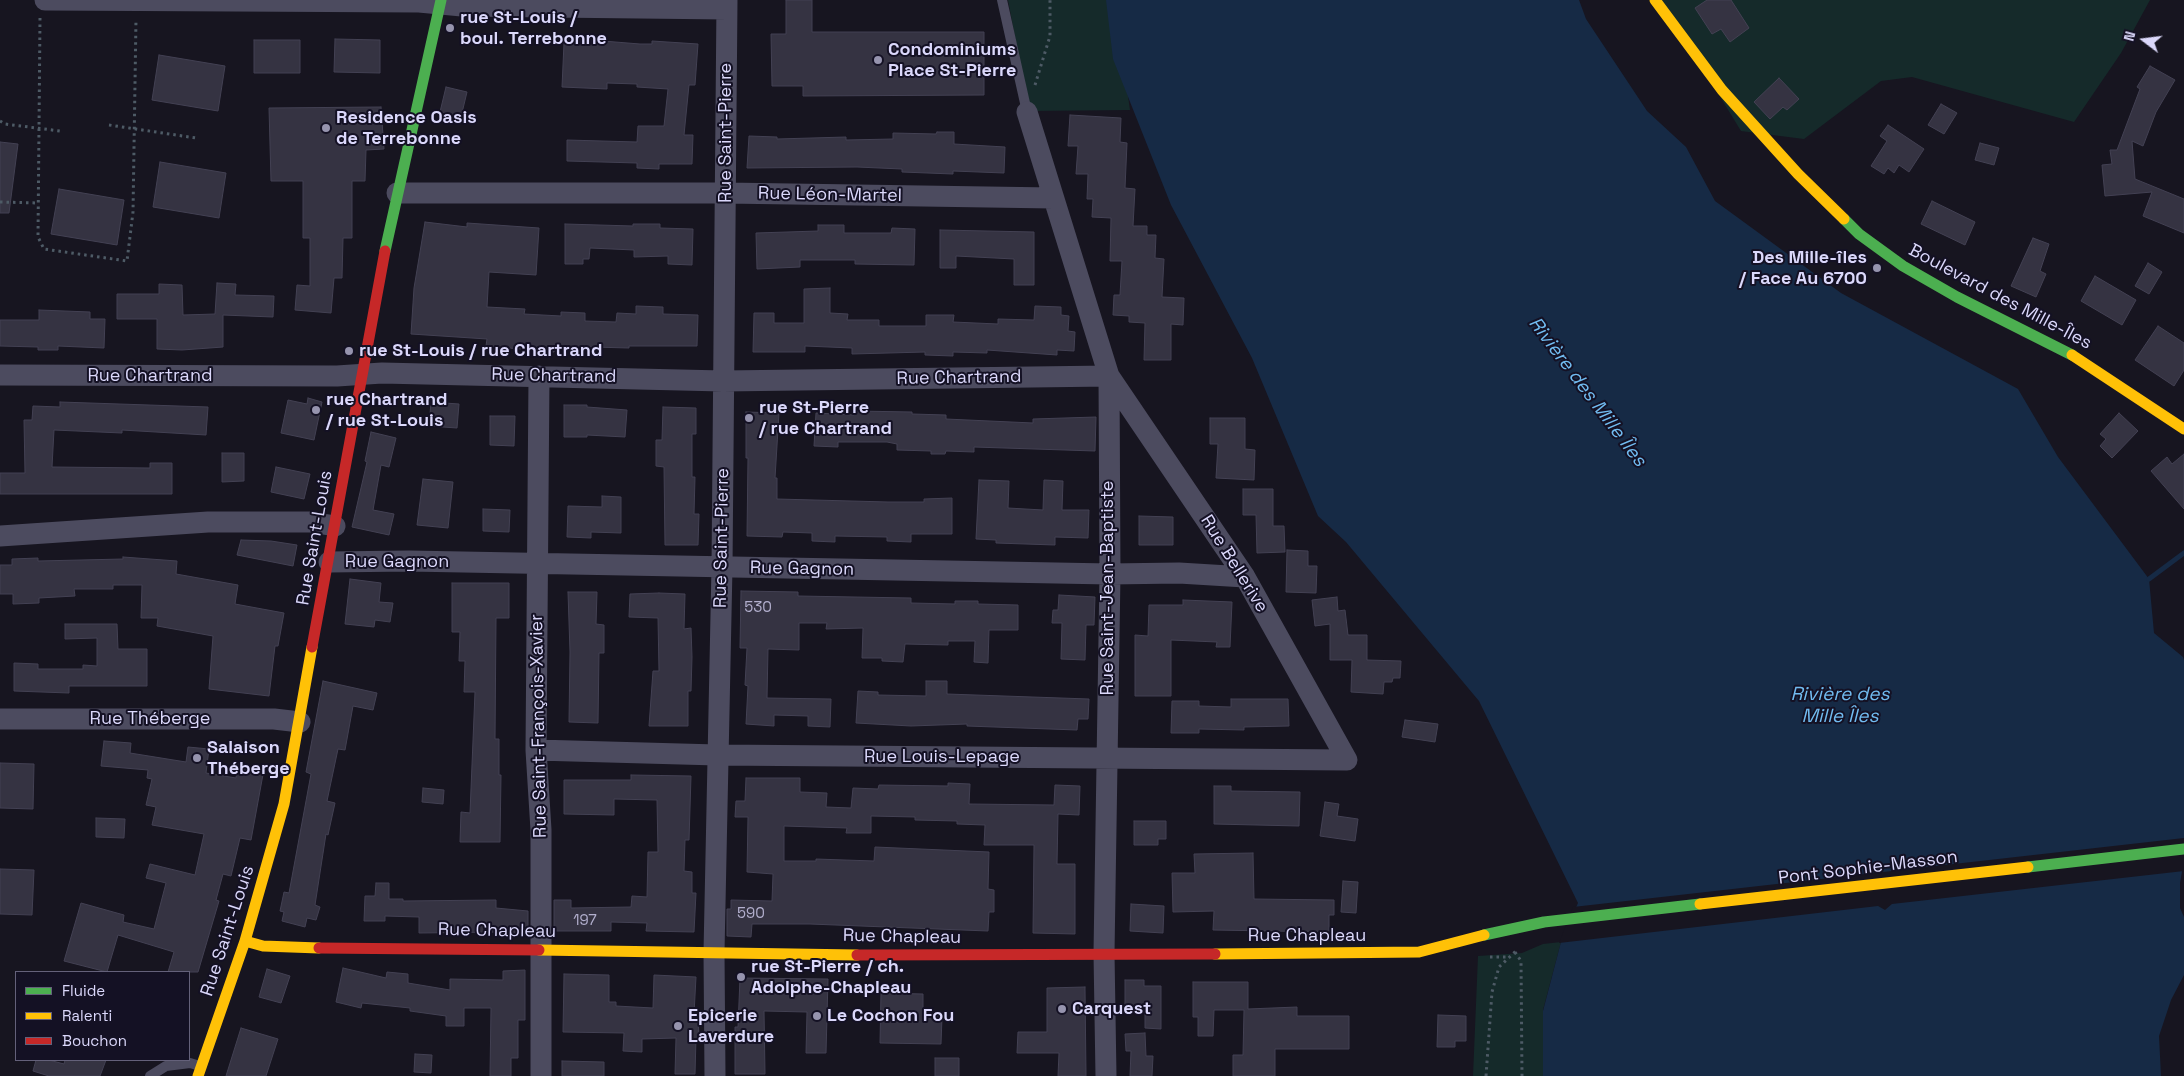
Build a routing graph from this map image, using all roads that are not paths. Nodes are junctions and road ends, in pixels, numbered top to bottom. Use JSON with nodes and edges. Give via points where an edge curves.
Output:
{"nodes":[{"id":1,"x":1002,"y":0,"type":"edge"},
{"id":2,"x":1655,"y":0,"type":"edge"},
{"id":3,"x":137,"y":1,"type":"edge"},
{"id":4,"x":441,"y":2,"type":"edge"},
{"id":5,"x":727,"y":4,"type":"edge"},
{"id":6,"x":42,"y":5,"type":"edge"},
{"id":7,"x":1027,"y":112,"type":"joint"},
{"id":8,"x":397,"y":193,"type":"junction"},
{"id":9,"x":726,"y":193,"type":"junction"},
{"id":10,"x":1052,"y":198,"type":"junction"},
{"id":11,"x":0,"y":375,"type":"edge"},
{"id":12,"x":361,"y":375,"type":"junction"},
{"id":13,"x":539,"y":376,"type":"junction"},
{"id":14,"x":1109,"y":376,"type":"junction"},
{"id":15,"x":723,"y":381,"type":"junction"},
{"id":16,"x":2184,"y":429,"type":"edge"},
{"id":17,"x":335,"y":526,"type":"junction"},
{"id":18,"x":0,"y":536,"type":"edge"},
{"id":19,"x":329,"y":562,"type":"junction"},
{"id":20,"x":537,"y":563,"type":"junction"},
{"id":21,"x":722,"y":567,"type":"junction"},
{"id":22,"x":1110,"y":574,"type":"junction"},
{"id":23,"x":1245,"y":576,"type":"junction"},
{"id":24,"x":0,"y":719,"type":"edge"},
{"id":25,"x":300,"y":722,"type":"junction"},
{"id":26,"x":536,"y":750,"type":"junction"},
{"id":27,"x":717,"y":755,"type":"junction"},
{"id":28,"x":1107,"y":758,"type":"junction"},
{"id":29,"x":1347,"y":760,"type":"joint"},
{"id":30,"x":2184,"y":849,"type":"edge"},
{"id":31,"x":1555,"y":921,"type":"joint"},
{"id":32,"x":245,"y":940,"type":"junction"},
{"id":33,"x":541,"y":949,"type":"junction"},
{"id":34,"x":714,"y":952,"type":"junction"},
{"id":35,"x":1104,"y":953,"type":"junction"},
{"id":36,"x":200,"y":1071,"type":"edge"},
{"id":37,"x":150,"y":1076,"type":"edge"},
{"id":38,"x":541,"y":1076,"type":"edge"},
{"id":39,"x":715,"y":1076,"type":"edge"},
{"id":40,"x":1106,"y":1076,"type":"edge"}],
"edges":[{"from":1,"to":7,"type":"lane"},
{"from":2,"to":16,"type":"main road","name":"Boulevard des Mille-Îles","via":[[1722,90],[1798,174],[1860,234],[1934,284],[2066,351]]},
{"from":3,"to":4,"type":"street"},
{"from":3,"to":6,"type":"street"},
{"from":4,"to":5,"type":"street"},
{"from":4,"to":8,"type":"main road","name":"Rue Saint-Louis"},
{"from":5,"to":9,"type":"street","name":"Rue Saint-Pierre"},
{"from":7,"to":10,"type":"street","name":"Rue Saint-Jean-Baptiste"},
{"from":8,"to":9,"type":"street","name":"Rue Léon-Martel"},
{"from":8,"to":12,"type":"main road","name":"Rue Saint-Louis"},
{"from":9,"to":10,"type":"street","name":"Rue Léon-Martel"},
{"from":9,"to":15,"type":"street","name":"Rue Saint-Pierre"},
{"from":10,"to":14,"type":"street","name":"Rue Saint-Jean-Baptiste"},
{"from":11,"to":12,"type":"street","name":"Rue Chartrand"},
{"from":12,"to":13,"type":"street","name":"Rue Chartrand"},
{"from":12,"to":17,"type":"main road","name":"Rue Saint-Louis"},
{"from":13,"to":15,"type":"street","name":"Rue Chartrand"},
{"from":13,"to":20,"type":"street","name":"Rue Saint-François-Xavier"},
{"from":14,"to":15,"type":"street","name":"Rue Chartrand"},
{"from":14,"to":22,"type":"street","name":"Rue Saint-Jean-Baptiste"},
{"from":14,"to":23,"type":"street","name":"Rue Bellerive"},
{"from":15,"to":21,"type":"street","name":"Rue Saint-Pierre"},
{"from":17,"to":18,"type":"street","via":[[311,522],[208,522]]},
{"from":17,"to":19,"type":"main road","name":"Rue Saint-Louis"},
{"from":19,"to":20,"type":"street","name":"Rue Gagnon"},
{"from":19,"to":25,"type":"main road","name":"Rue Saint-Louis"},
{"from":20,"to":21,"type":"street","name":"Rue Gagnon"},
{"from":20,"to":26,"type":"street","name":"Rue Saint-François-Xavier"},
{"from":21,"to":22,"type":"street","name":"Rue Gagnon"},
{"from":21,"to":27,"type":"street","name":"Rue Saint-Pierre"},
{"from":22,"to":23,"type":"street","name":"Rue Gagnon"},
{"from":22,"to":28,"type":"street","name":"Rue Saint-Jean-Baptiste"},
{"from":23,"to":29,"type":"street","name":"Rue Bellerive"},
{"from":24,"to":25,"type":"street","name":"Rue Théberge"},
{"from":25,"to":32,"type":"main road","name":"Rue Saint-Louis","via":[[280,822]]},
{"from":26,"to":27,"type":"street","name":"Rue Louis-Lepage"},
{"from":26,"to":33,"type":"street","name":"Rue Saint-François-Xavier","via":[[541,830]]},
{"from":27,"to":28,"type":"street","name":"Rue Louis-Lepage"},
{"from":27,"to":34,"type":"street","name":"Rue Saint-Pierre"},
{"from":28,"to":29,"type":"street","name":"Rue Louis-Lepage"},
{"from":28,"to":35,"type":"street","name":"Rue Saint-Jean-Baptiste"},
{"from":30,"to":31,"type":"main road","name":"Pont Sophie-Masson"},
{"from":31,"to":35,"type":"main road","name":"Rue Chapleau","via":[[1501,930],[1419,952]]},
{"from":32,"to":33,"type":"main road","name":"Rue Chapleau","via":[[279,947]]},
{"from":32,"to":36,"type":"main road","name":"Rue Saint-Louis"},
{"from":33,"to":34,"type":"main road","name":"Rue Chapleau"},
{"from":33,"to":38,"type":"street","name":"Rue Saint-François-Xavier"},
{"from":34,"to":35,"type":"main road","name":"Rue Chapleau","via":[[955,956]]},
{"from":34,"to":39,"type":"street","name":"Rue Saint-Pierre"},
{"from":35,"to":40,"type":"street","name":"Rue Saint-Jean-Baptiste"},
{"from":36,"to":37,"type":"lane","via":[[190,1063],[166,1066]]}]}
